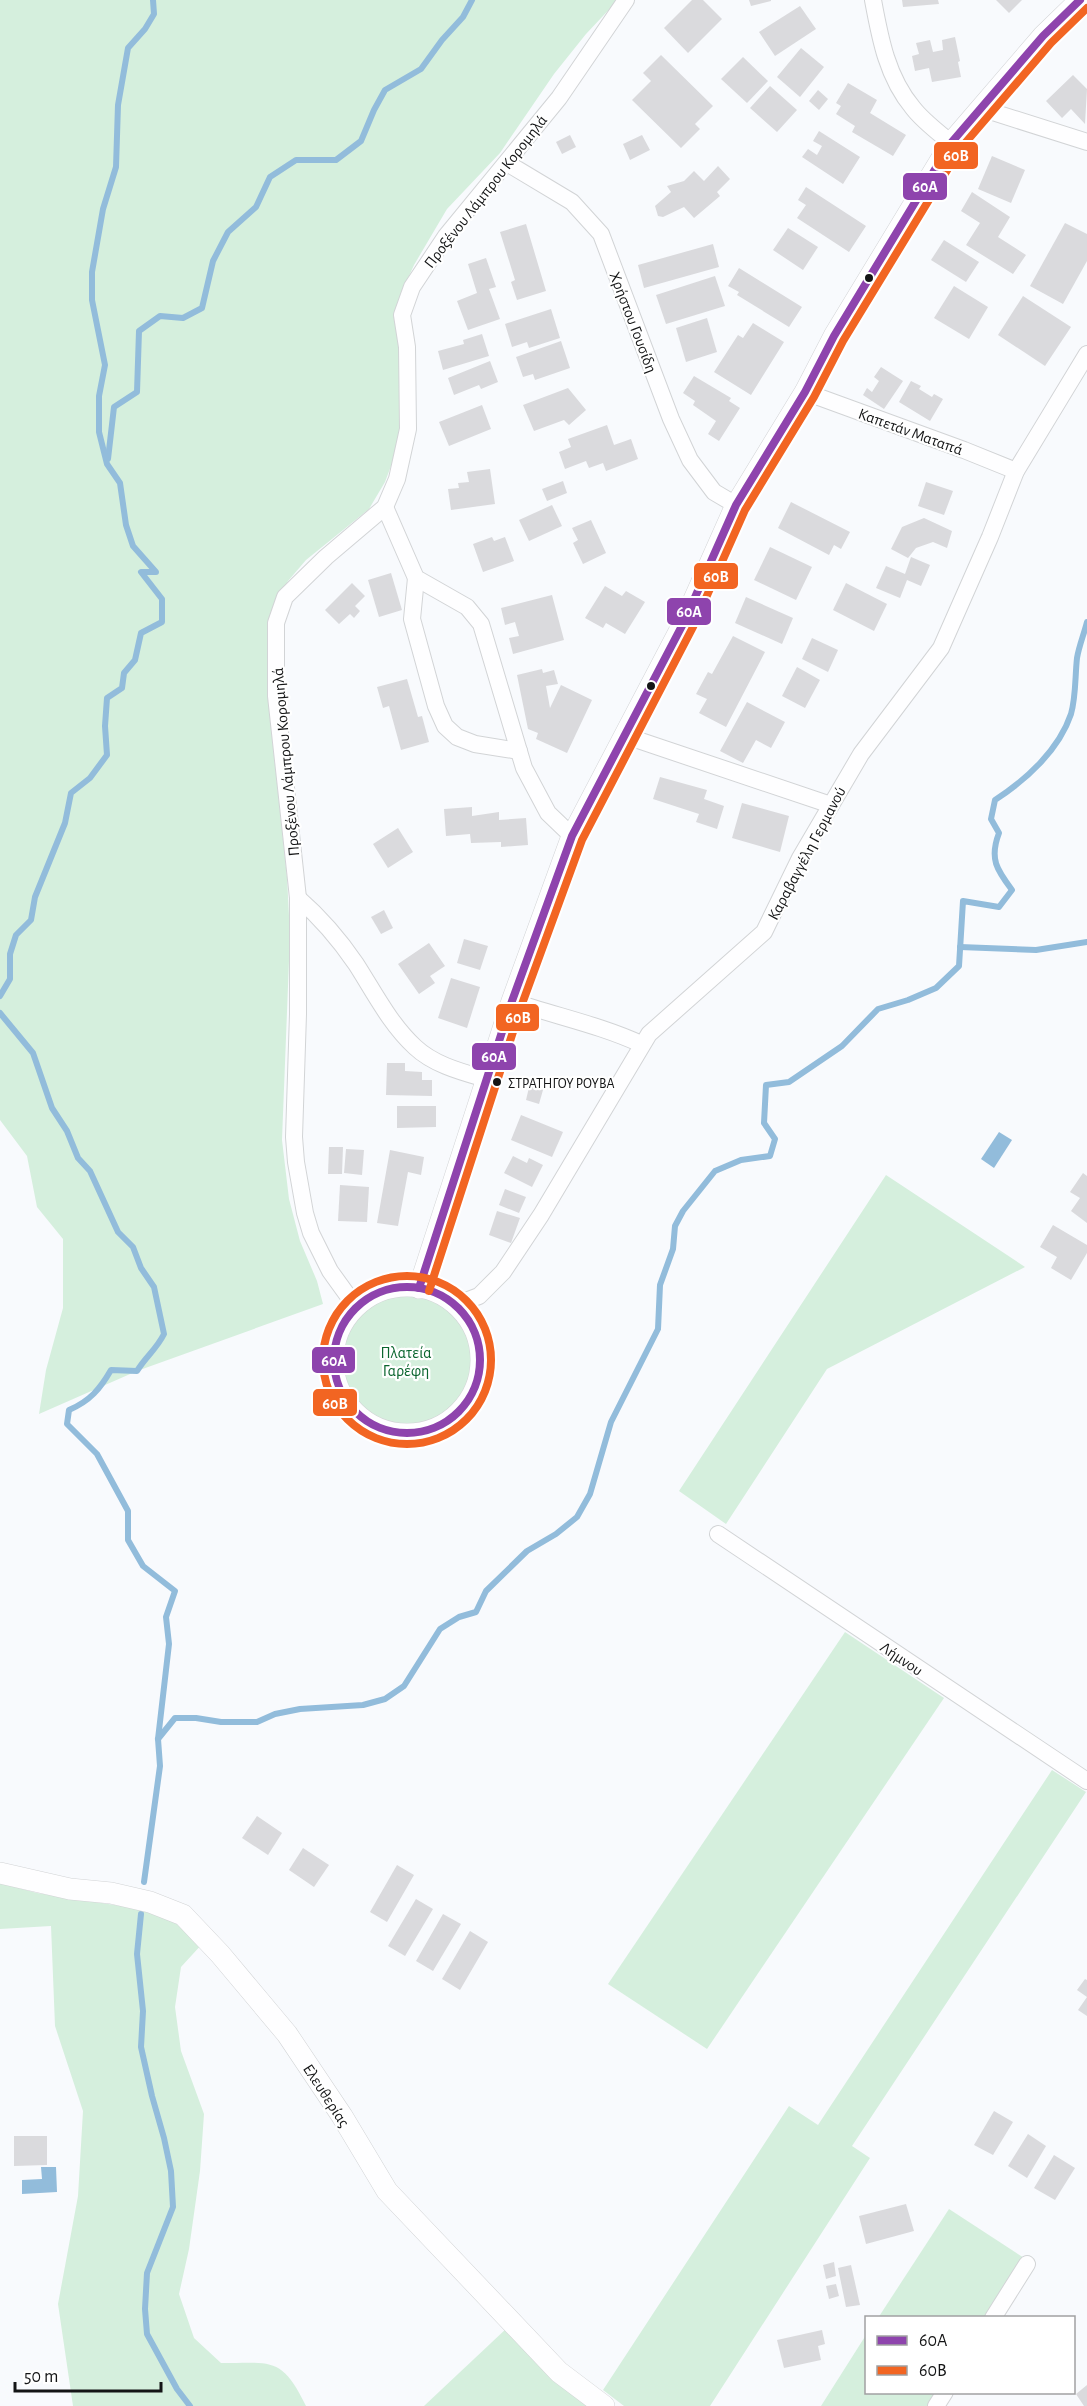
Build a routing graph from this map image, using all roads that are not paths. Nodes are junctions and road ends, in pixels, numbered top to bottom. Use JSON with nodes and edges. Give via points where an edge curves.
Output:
{"nodes":[{"id":1,"x":873,"y":0,"type":"edge"},
{"id":2,"x":1080,"y":0,"type":"edge"},
{"id":3,"x":625,"y":2,"type":"edge"},
{"id":4,"x":980,"y":108,"type":"junction"},
{"id":5,"x":951,"y":142,"type":"junction"},
{"id":6,"x":1087,"y":142,"type":"edge"},
{"id":7,"x":507,"y":163,"type":"junction"},
{"id":8,"x":1087,"y":354,"type":"edge"},
{"id":9,"x":805,"y":393,"type":"junction"},
{"id":10,"x":1016,"y":471,"type":"junction"},
{"id":11,"x":736,"y":505,"type":"junction"},
{"id":12,"x":385,"y":507,"type":"junction"},
{"id":13,"x":416,"y":578,"type":"junction"},
{"id":14,"x":626,"y":736,"type":"junction"},
{"id":15,"x":519,"y":751,"type":"junction"},
{"id":16,"x":831,"y":805,"type":"junction"},
{"id":17,"x":572,"y":836,"type":"junction"},
{"id":18,"x":298,"y":897,"type":"junction"},
{"id":19,"x":513,"y":1001,"type":"junction"},
{"id":20,"x":641,"y":1044,"type":"junction"},
{"id":21,"x":486,"y":1079,"type":"junction"},
{"id":22,"x":419,"y":1288,"type":"junction"},
{"id":23,"x":455,"y":1305,"type":"junction"},
{"id":24,"x":357,"y":1307,"type":"junction"},
{"id":25,"x":718,"y":1534,"type":"dead end"},
{"id":26,"x":1087,"y":1781,"type":"edge"},
{"id":27,"x":0,"y":1873,"type":"edge"},
{"id":28,"x":1027,"y":2264,"type":"dead end"},
{"id":29,"x":994,"y":2316,"type":"edge"},
{"id":30,"x":604,"y":2406,"type":"edge"}],
"edges":[{"from":1,"to":5,"type":"street","via":[[894,81],[913,109]]},
{"from":2,"to":4,"type":"street"},
{"from":3,"to":7,"type":"street","name":"Προξένου Λάμπρου Κορομηλά","via":[[559,98]]},
{"from":4,"to":5,"type":"street"},
{"from":4,"to":6,"type":"street"},
{"from":5,"to":9,"type":"street","via":[[834,336]]},
{"from":7,"to":11,"type":"street","name":"Χρήστου Γουσίδη","via":[[573,202],[601,234],[690,460],[714,492]]},
{"from":7,"to":12,"type":"street","name":"Προξένου Λάμπρου Κορομηλά","via":[[446,236],[412,287],[402,315],[407,346],[408,429],[397,479]]},
{"from":8,"to":10,"type":"street","name":"Καραβαγγέλη Γερμανού"},
{"from":9,"to":10,"type":"street","name":"Καπετάν Ματαπά"},
{"from":9,"to":11,"type":"street"},
{"from":10,"to":16,"type":"street","name":"Καραβαγγέλη Γερμανού","via":[[940,648],[861,754]]},
{"from":11,"to":14,"type":"street","via":[[684,622]]},
{"from":12,"to":13,"type":"street"},
{"from":12,"to":18,"type":"street","name":"Προξένου Λάμπρου Κορομηλά","via":[[285,597],[276,623],[276,696]]},
{"from":13,"to":15,"type":"street","via":[[467,607],[481,624]]},
{"from":13,"to":15,"type":"street","via":[[412,619],[445,726],[457,737],[475,744]]},
{"from":14,"to":16,"type":"street"},
{"from":14,"to":17,"type":"street"},
{"from":15,"to":17,"type":"street","via":[[548,813]]},
{"from":16,"to":20,"type":"street","name":"Καραβαγγέλη Γερμανού","via":[[764,932],[656,1026]]},
{"from":17,"to":19,"type":"street"},
{"from":18,"to":21,"type":"street","via":[[325,922],[416,1048],[446,1067]]},
{"from":18,"to":24,"type":"street","name":"Προξένου Λάμπρου Κορομηλά","via":[[294,1137],[299,1182],[318,1250]]},
{"from":19,"to":20,"type":"street"},
{"from":19,"to":21,"type":"street"},
{"from":20,"to":23,"type":"street","name":"Καραβαγγέλη Γερμανού","via":[[503,1272],[479,1296]]},
{"from":21,"to":22,"type":"street"},
{"from":22,"to":23,"type":"street"},
{"from":22,"to":24,"type":"street","via":[[385,1290]]},
{"from":23,"to":24,"type":"street","via":[[476,1333],[480,1350],[477,1385],[469,1401],[450,1419],[427,1431],[409,1434],[392,1432],[360,1417],[339,1389],[333,1351],[341,1327]]},
{"from":25,"to":26,"type":"street","name":"Λήμνου"},
{"from":27,"to":30,"type":"street","name":"Ελευθερίας","via":[[111,1893],[183,1915],[287,2034],[387,2191],[559,2372]]},
{"from":28,"to":29,"type":"street"}]}
